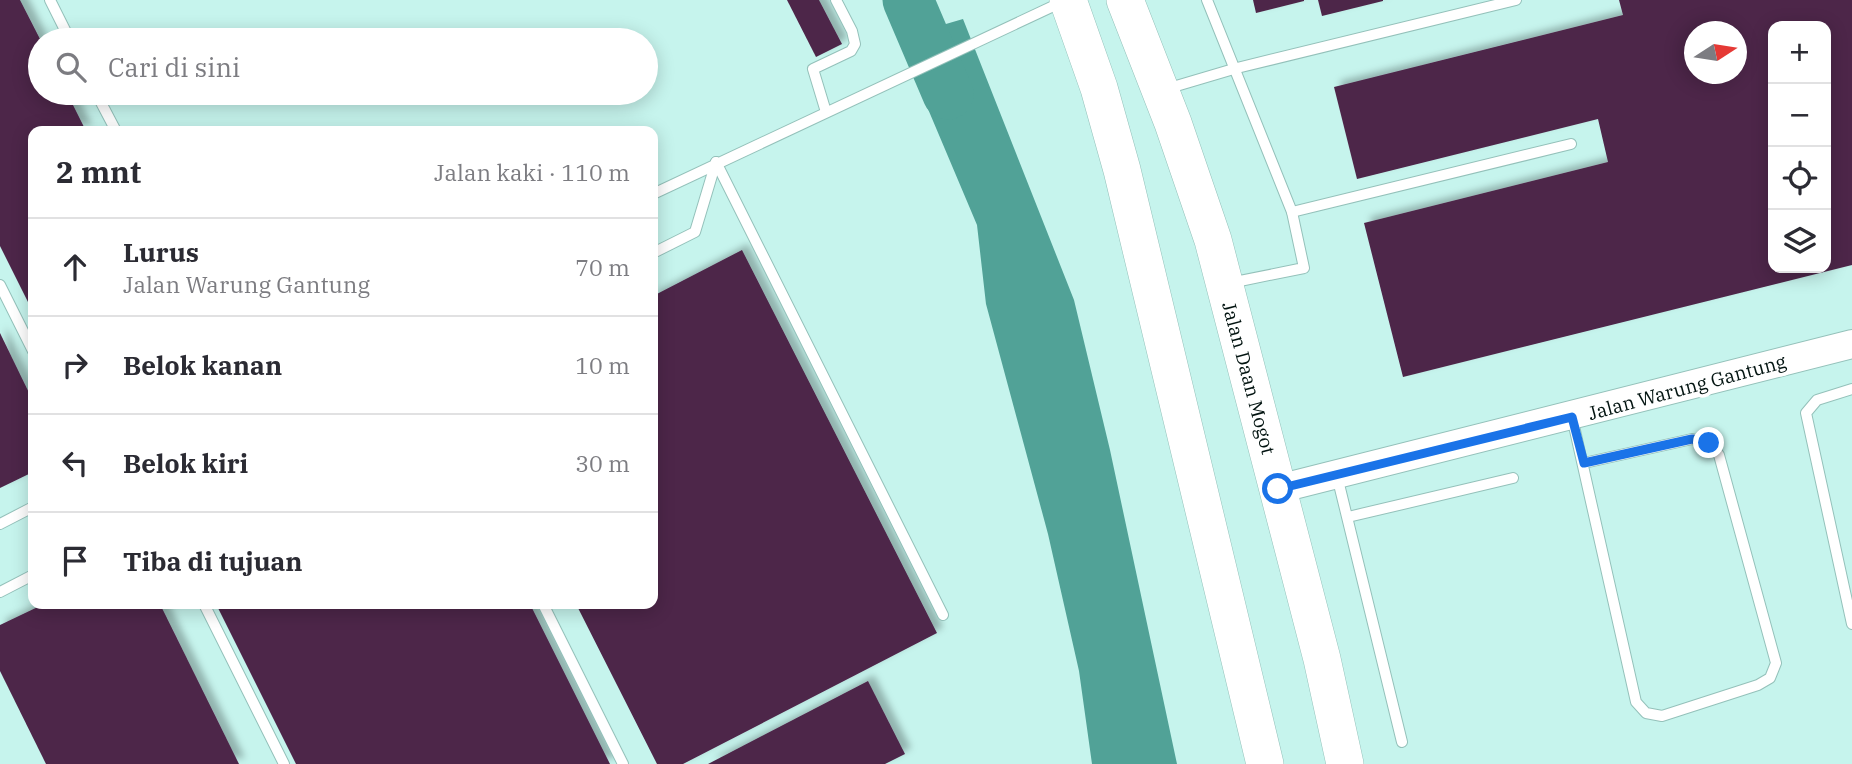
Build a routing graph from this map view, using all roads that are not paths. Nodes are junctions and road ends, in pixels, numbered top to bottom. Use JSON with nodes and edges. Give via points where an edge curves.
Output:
{"nodes":[{"id":1,"x":50,"y":0,"type":"edge"},
{"id":2,"x":836,"y":0,"type":"edge"},
{"id":3,"x":1067,"y":0,"type":"edge"},
{"id":4,"x":1125,"y":0,"type":"edge"},
{"id":5,"x":1207,"y":0,"type":"edge"},
{"id":6,"x":1516,"y":0,"type":"edge"},
{"id":7,"x":64,"y":28,"type":"edge"},
{"id":8,"x":1237,"y":68,"type":"junction"},
{"id":9,"x":1161,"y":91,"type":"junction"},
{"id":10,"x":102,"y":105,"type":"edge"},
{"id":11,"x":826,"y":112,"type":"junction"},
{"id":12,"x":113,"y":126,"type":"edge"},
{"id":13,"x":1571,"y":144,"type":"dead end"},
{"id":14,"x":716,"y":162,"type":"junction"},
{"id":15,"x":658,"y":191,"type":"edge"},
{"id":16,"x":1292,"y":212,"type":"junction"},
{"id":17,"x":658,"y":251,"type":"edge"},
{"id":18,"x":1225,"y":284,"type":"junction"},
{"id":19,"x":0,"y":285,"type":"edge"},
{"id":20,"x":28,"y":341,"type":"edge"},
{"id":21,"x":1852,"y":344,"type":"edge"},
{"id":22,"x":1852,"y":388,"type":"edge"},
{"id":23,"x":1572,"y":417,"type":"junction"},
{"id":24,"x":1584,"y":463,"type":"junction"},
{"id":25,"x":1337,"y":476,"type":"junction"},
{"id":26,"x":1513,"y":478,"type":"dead end"},
{"id":27,"x":1278,"y":489,"type":"junction"},
{"id":28,"x":28,"y":510,"type":"edge"},
{"id":29,"x":1348,"y":517,"type":"junction"},
{"id":30,"x":0,"y":524,"type":"edge"},
{"id":31,"x":28,"y":578,"type":"edge"},
{"id":32,"x":0,"y":592,"type":"edge"},
{"id":33,"x":206,"y":609,"type":"edge"},
{"id":34,"x":546,"y":609,"type":"edge"},
{"id":35,"x":943,"y":615,"type":"dead end"},
{"id":36,"x":1852,"y":624,"type":"edge"},
{"id":37,"x":1402,"y":742,"type":"dead end"},
{"id":38,"x":284,"y":764,"type":"edge"},
{"id":39,"x":624,"y":764,"type":"edge"},
{"id":40,"x":1265,"y":764,"type":"edge"},
{"id":41,"x":1345,"y":764,"type":"edge"}],
"edges":[{"from":1,"to":7,"type":"lane"},
{"from":2,"to":11,"type":"lane","via":[[855,44],[813,69]]},
{"from":3,"to":11,"type":"lane"},
{"from":3,"to":40,"type":"highway","via":[[1122,170]]},
{"from":4,"to":9,"type":"highway","name":"Jalan Daan Mogot"},
{"from":5,"to":8,"type":"lane"},
{"from":6,"to":8,"type":"lane"},
{"from":8,"to":9,"type":"lane"},
{"from":8,"to":16,"type":"lane"},
{"from":9,"to":18,"type":"highway","name":"Jalan Daan Mogot"},
{"from":10,"to":12,"type":"lane"},
{"from":11,"to":14,"type":"lane"},
{"from":13,"to":16,"type":"lane"},
{"from":14,"to":15,"type":"lane"},
{"from":14,"to":17,"type":"lane","via":[[695,232]]},
{"from":14,"to":35,"type":"lane"},
{"from":16,"to":18,"type":"lane","via":[[1304,268]]},
{"from":18,"to":27,"type":"highway","name":"Jalan Daan Mogot"},
{"from":19,"to":20,"type":"lane"},
{"from":21,"to":23,"type":"street","name":"Jalan Warung Gantung"},
{"from":22,"to":36,"type":"lane","via":[[1817,400],[1806,413]]},
{"from":23,"to":24,"type":"lane"},
{"from":23,"to":25,"type":"street","name":"Jalan Warung Gantung"},
{"from":24,"to":24,"type":"lane","via":[[1692,439],[1709,443],[1719,455],[1776,663],[1770,678],[1662,716],[1646,713],[1636,702]]},
{"from":25,"to":27,"type":"street","name":"Jalan Warung Gantung"},
{"from":25,"to":29,"type":"lane"},
{"from":26,"to":29,"type":"lane"},
{"from":27,"to":41,"type":"highway","name":"Jalan Daan Mogot"},
{"from":28,"to":30,"type":"lane"},
{"from":29,"to":37,"type":"lane"},
{"from":31,"to":32,"type":"lane"},
{"from":33,"to":38,"type":"lane"},
{"from":34,"to":39,"type":"lane"}]}
